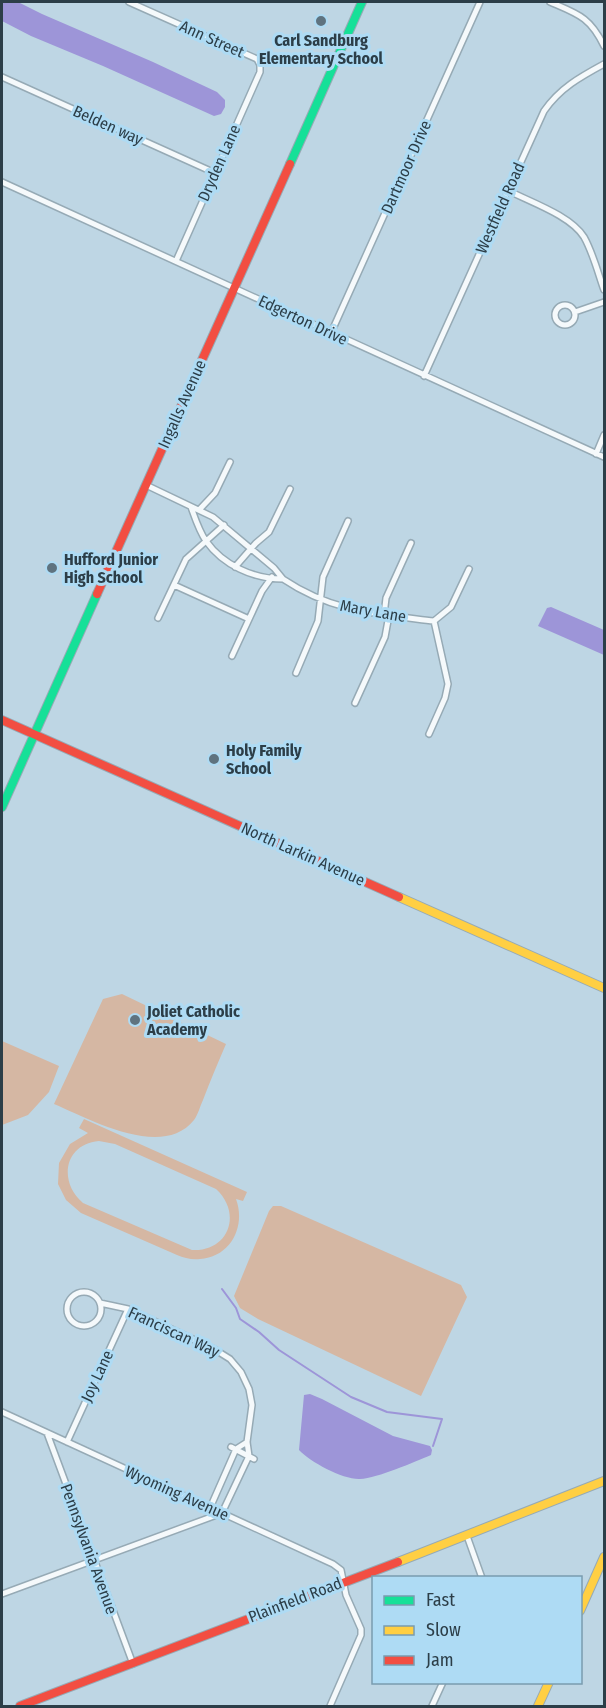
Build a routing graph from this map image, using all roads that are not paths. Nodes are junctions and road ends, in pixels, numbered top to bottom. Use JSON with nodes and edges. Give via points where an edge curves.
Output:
{"nodes":[{"id":1,"x":129,"y":2,"type":"edge"},
{"id":2,"x":362,"y":2,"type":"edge"},
{"id":3,"x":480,"y":2,"type":"edge"},
{"id":4,"x":550,"y":2,"type":"edge"},
{"id":5,"x":604,"y":46,"type":"edge"},
{"id":6,"x":604,"y":64,"type":"edge"},
{"id":7,"x":261,"y":65,"type":"joint"},
{"id":8,"x":2,"y":77,"type":"edge"},
{"id":9,"x":215,"y":173,"type":"junction"},
{"id":10,"x":2,"y":182,"type":"edge"},
{"id":11,"x":507,"y":190,"type":"junction"},
{"id":12,"x":176,"y":261,"type":"junction"},
{"id":13,"x":234,"y":288,"type":"junction"},
{"id":14,"x":604,"y":290,"type":"edge"},
{"id":15,"x":604,"y":302,"type":"edge"},
{"id":16,"x":575,"y":312,"type":"dead end"},
{"id":17,"x":331,"y":333,"type":"junction"},
{"id":18,"x":424,"y":376,"type":"junction"},
{"id":19,"x":604,"y":435,"type":"edge"},
{"id":20,"x":596,"y":454,"type":"junction"},
{"id":21,"x":604,"y":457,"type":"edge"},
{"id":22,"x":230,"y":462,"type":"dead end"},
{"id":23,"x":146,"y":485,"type":"junction"},
{"id":24,"x":290,"y":489,"type":"dead end"},
{"id":25,"x":191,"y":507,"type":"junction"},
{"id":26,"x":200,"y":509,"type":"junction"},
{"id":27,"x":194,"y":515,"type":"junction"},
{"id":28,"x":348,"y":521,"type":"dead end"},
{"id":29,"x":224,"y":525,"type":"junction"},
{"id":30,"x":205,"y":540,"type":"junction"},
{"id":31,"x":411,"y":543,"type":"dead end"},
{"id":32,"x":251,"y":549,"type":"junction"},
{"id":33,"x":235,"y":567,"type":"junction"},
{"id":34,"x":469,"y":570,"type":"dead end"},
{"id":35,"x":277,"y":572,"type":"junction"},
{"id":36,"x":270,"y":579,"type":"junction"},
{"id":37,"x":283,"y":579,"type":"junction"},
{"id":38,"x":174,"y":585,"type":"junction"},
{"id":39,"x":321,"y":600,"type":"junction"},
{"id":40,"x":386,"y":615,"type":"junction"},
{"id":41,"x":158,"y":618,"type":"dead end"},
{"id":42,"x":249,"y":619,"type":"junction"},
{"id":43,"x":434,"y":621,"type":"junction"},
{"id":44,"x":232,"y":656,"type":"dead end"},
{"id":45,"x":296,"y":673,"type":"dead end"},
{"id":46,"x":355,"y":704,"type":"dead end"},
{"id":47,"x":2,"y":720,"type":"edge"},
{"id":48,"x":34,"y":734,"type":"junction"},
{"id":49,"x":429,"y":734,"type":"dead end"},
{"id":50,"x":2,"y":807,"type":"edge"},
{"id":51,"x":604,"y":988,"type":"edge"},
{"id":52,"x":100,"y":1303,"type":"junction"},
{"id":53,"x":128,"y":1309,"type":"junction"},
{"id":54,"x":2,"y":1412,"type":"edge"},
{"id":55,"x":46,"y":1433,"type":"junction"},
{"id":56,"x":67,"y":1442,"type":"junction"},
{"id":57,"x":247,"y":1442,"type":"junction"},
{"id":58,"x":234,"y":1448,"type":"junction"},
{"id":59,"x":251,"y":1457,"type":"junction"},
{"id":60,"x":604,"y":1481,"type":"edge"},
{"id":61,"x":593,"y":1486,"type":"junction"},
{"id":62,"x":604,"y":1491,"type":"edge"},
{"id":63,"x":210,"y":1508,"type":"junction"},
{"id":64,"x":222,"y":1513,"type":"junction"},
{"id":65,"x":467,"y":1536,"type":"junction"},
{"id":66,"x":604,"y":1557,"type":"edge"},
{"id":67,"x":94,"y":1560,"type":"junction"},
{"id":68,"x":481,"y":1576,"type":"edge"},
{"id":69,"x":344,"y":1582,"type":"junction"},
{"id":70,"x":2,"y":1594,"type":"edge"},
{"id":71,"x":582,"y":1606,"type":"edge"},
{"id":72,"x":133,"y":1664,"type":"junction"},
{"id":73,"x":443,"y":1684,"type":"edge"},
{"id":74,"x":549,"y":1684,"type":"edge"},
{"id":75,"x":20,"y":1707,"type":"edge"},
{"id":76,"x":330,"y":1707,"type":"edge"},
{"id":77,"x":432,"y":1707,"type":"edge"},
{"id":78,"x":538,"y":1707,"type":"edge"}],
"edges":[{"from":1,"to":7,"type":"street","name":"Ann Street","via":[[257,59]]},
{"from":2,"to":13,"type":"main road","name":"Ingalls Avenue"},
{"from":3,"to":17,"type":"street","name":"Dartmoor Drive"},
{"from":4,"to":5,"type":"street","via":[[590,22]]},
{"from":6,"to":11,"type":"street","name":"Westfield Road","via":[[554,96]]},
{"from":7,"to":9,"type":"street","name":"Dryden Lane"},
{"from":8,"to":9,"type":"street","name":"Belden way"},
{"from":9,"to":12,"type":"street","name":"Dryden Lane"},
{"from":10,"to":12,"type":"street","name":"Edgerton Drive"},
{"from":11,"to":14,"type":"street","via":[[576,227]]},
{"from":11,"to":18,"type":"street","name":"Westfield Road"},
{"from":12,"to":13,"type":"street","name":"Edgerton Drive"},
{"from":13,"to":17,"type":"street","name":"Edgerton Drive"},
{"from":13,"to":23,"type":"main road","name":"Ingalls Avenue"},
{"from":15,"to":16,"type":"street"},
{"from":17,"to":18,"type":"street","name":"Edgerton Drive"},
{"from":18,"to":20,"type":"street","name":"Edgerton Drive"},
{"from":19,"to":20,"type":"street"},
{"from":20,"to":21,"type":"street","name":"Edgerton Drive"},
{"from":22,"to":26,"type":"street","via":[[215,493]]},
{"from":23,"to":25,"type":"street","name":"Mary Lane"},
{"from":23,"to":48,"type":"main road","name":"Ingalls Avenue"},
{"from":24,"to":32,"type":"street","via":[[269,532]]},
{"from":25,"to":26,"type":"street","name":"Mary Lane"},
{"from":25,"to":27,"type":"street","name":"Mary Lane"},
{"from":26,"to":27,"type":"street"},
{"from":26,"to":29,"type":"street","name":"Mary Lane"},
{"from":27,"to":30,"type":"street","name":"Mary Lane"},
{"from":28,"to":39,"type":"street","via":[[323,577]]},
{"from":29,"to":30,"type":"street"},
{"from":29,"to":32,"type":"street","name":"Mary Lane"},
{"from":30,"to":33,"type":"street","name":"Mary Lane"},
{"from":30,"to":38,"type":"street","via":[[186,558]]},
{"from":31,"to":40,"type":"street","via":[[386,598]]},
{"from":32,"to":33,"type":"street"},
{"from":32,"to":35,"type":"street","name":"Mary Lane"},
{"from":33,"to":36,"type":"street","name":"Mary Lane"},
{"from":34,"to":43,"type":"street","via":[[451,607]]},
{"from":35,"to":36,"type":"street"},
{"from":35,"to":37,"type":"street","name":"Mary Lane"},
{"from":36,"to":37,"type":"street","name":"Mary Lane"},
{"from":36,"to":42,"type":"street"},
{"from":37,"to":39,"type":"street","name":"Mary Lane"},
{"from":38,"to":41,"type":"street"},
{"from":38,"to":42,"type":"street"},
{"from":39,"to":40,"type":"street","name":"Mary Lane"},
{"from":39,"to":45,"type":"street","via":[[318,621]]},
{"from":40,"to":43,"type":"street","name":"Mary Lane"},
{"from":40,"to":46,"type":"street","via":[[385,637]]},
{"from":42,"to":44,"type":"street"},
{"from":43,"to":49,"type":"street","via":[[448,684]]},
{"from":47,"to":48,"type":"main road","name":"North Larkin Avenue"},
{"from":48,"to":50,"type":"main road","name":"Ingalls Avenue"},
{"from":48,"to":51,"type":"main road","name":"North Larkin Avenue"},
{"from":52,"to":52,"type":"street","name":"Franciscan Way","via":[[92,1294],[80,1292],[67,1303],[67,1315],[74,1324],[90,1325],[100,1314]]},
{"from":52,"to":53,"type":"street","name":"Franciscan Way"},
{"from":53,"to":56,"type":"street","name":"Joy Lane"},
{"from":53,"to":57,"type":"street","name":"Franciscan Way","via":[[230,1359],[249,1389],[252,1406]]},
{"from":54,"to":55,"type":"street","name":"Wyoming Avenue"},
{"from":55,"to":56,"type":"street","name":"Wyoming Avenue"},
{"from":55,"to":67,"type":"street","name":"Pennsylvania Avenue"},
{"from":56,"to":63,"type":"street","name":"Wyoming Avenue"},
{"from":57,"to":58,"type":"street"},
{"from":57,"to":59,"type":"street","name":"Franciscan Way"},
{"from":58,"to":59,"type":"street"},
{"from":58,"to":63,"type":"street"},
{"from":59,"to":64,"type":"street"},
{"from":60,"to":61,"type":"main road","name":"Plainfield Road"},
{"from":61,"to":62,"type":"main road"},
{"from":61,"to":65,"type":"main road","name":"Plainfield Road"},
{"from":63,"to":64,"type":"street","name":"Wyoming Avenue"},
{"from":64,"to":67,"type":"street"},
{"from":64,"to":69,"type":"street","name":"Wyoming Avenue","via":[[333,1564],[341,1570]]},
{"from":65,"to":68,"type":"street"},
{"from":65,"to":69,"type":"main road","name":"Plainfield Road"},
{"from":66,"to":71,"type":"main road"},
{"from":67,"to":70,"type":"street"},
{"from":67,"to":72,"type":"street","name":"Pennsylvania Avenue"},
{"from":69,"to":72,"type":"main road","name":"Plainfield Road"},
{"from":69,"to":76,"type":"street","via":[[361,1635]]},
{"from":72,"to":75,"type":"main road","name":"Plainfield Road"},
{"from":73,"to":77,"type":"street"},
{"from":74,"to":78,"type":"main road"}]}
